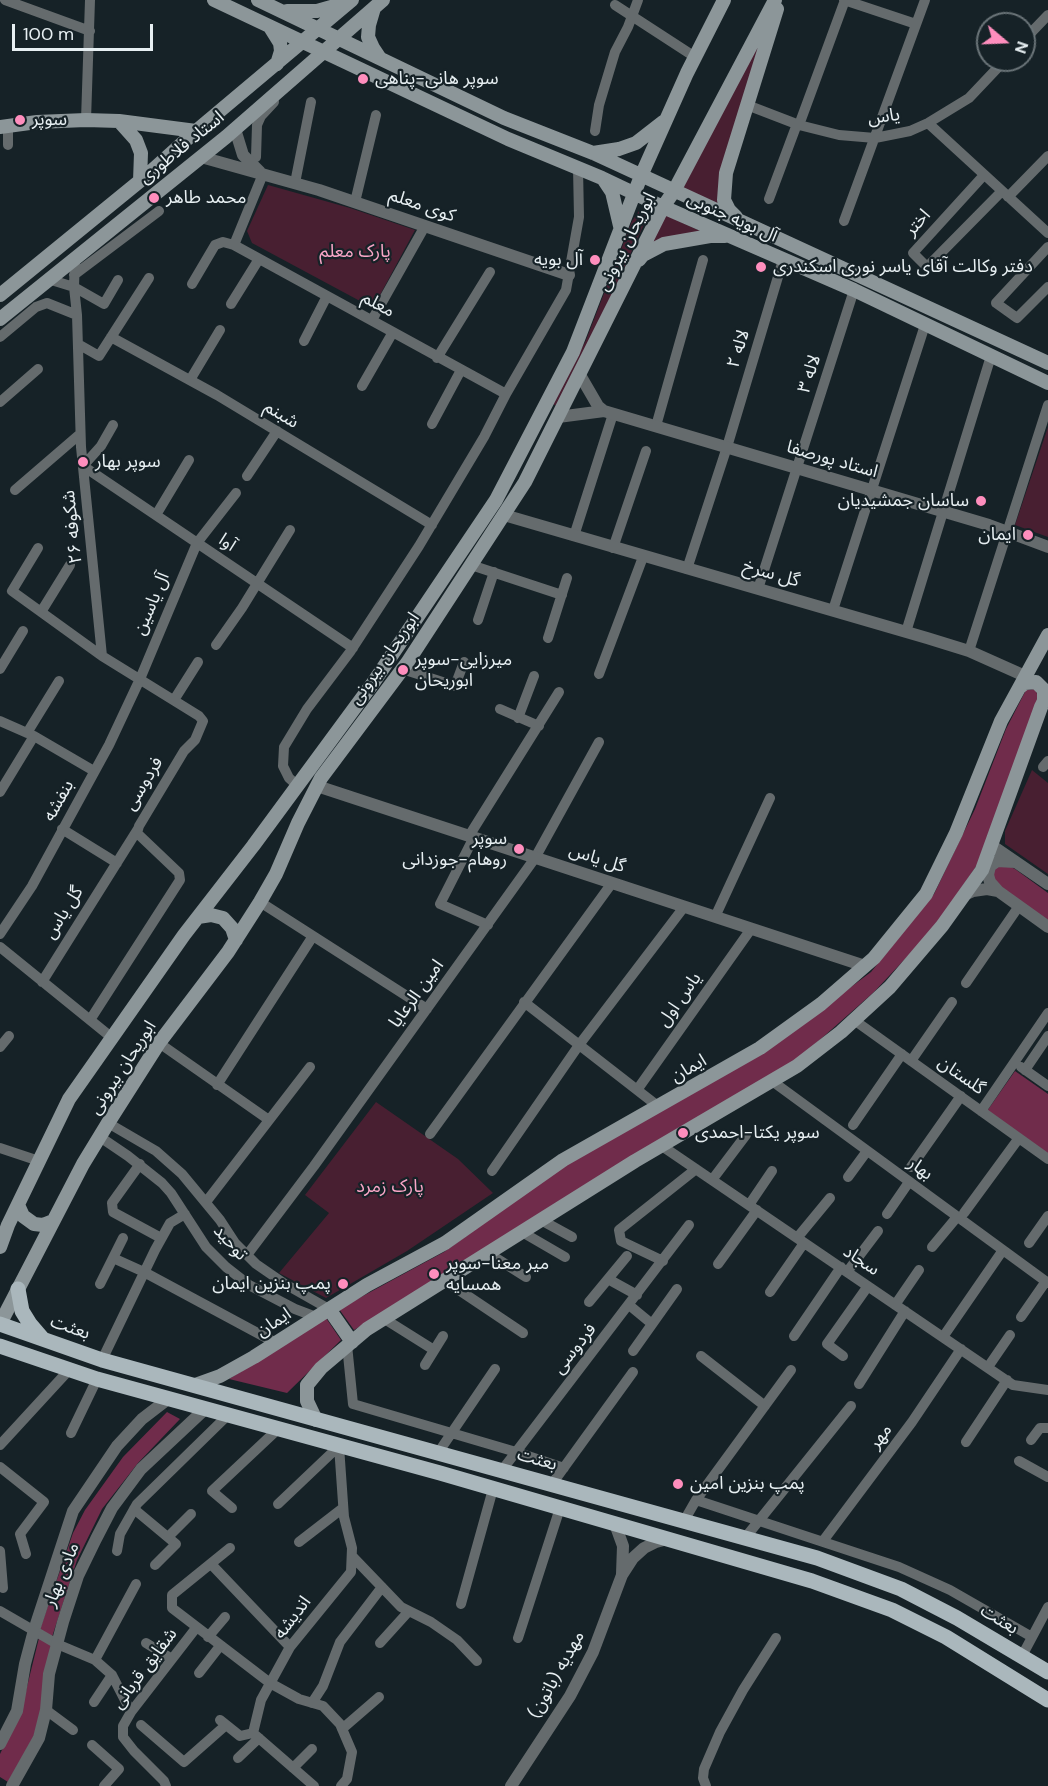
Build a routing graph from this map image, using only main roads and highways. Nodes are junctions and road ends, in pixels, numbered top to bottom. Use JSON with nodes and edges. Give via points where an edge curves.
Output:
{"nodes":[{"id":1,"x":214,"y":0,"type":"edge"},
{"id":2,"x":253,"y":0,"type":"edge"},
{"id":3,"x":258,"y":0,"type":"edge"},
{"id":4,"x":352,"y":0,"type":"edge"},
{"id":5,"x":724,"y":0,"type":"edge"},
{"id":6,"x":777,"y":0,"type":"edge"},
{"id":7,"x":378,"y":4,"type":"edge"},
{"id":8,"x":281,"y":10,"type":"junction"},
{"id":9,"x":239,"y":12,"type":"junction"},
{"id":10,"x":268,"y":26,"type":"junction"},
{"id":11,"x":319,"y":29,"type":"junction"},
{"id":12,"x":339,"y":38,"type":"junction"},
{"id":13,"x":303,"y":42,"type":"junction"},
{"id":14,"x":323,"y":52,"type":"junction"},
{"id":15,"x":381,"y":58,"type":"junction"},
{"id":16,"x":277,"y":64,"type":"junction"},
{"id":17,"x":357,"y":68,"type":"junction"},
{"id":18,"x":303,"y":70,"type":"junction"},
{"id":19,"x":435,"y":85,"type":"junction"},
{"id":20,"x":428,"y":101,"type":"junction"},
{"id":21,"x":667,"y":119,"type":"junction"},
{"id":22,"x":119,"y":121,"type":"junction"},
{"id":23,"x":4,"y":126,"type":"edge"},
{"id":24,"x":196,"y":131,"type":"junction"},
{"id":25,"x":593,"y":153,"type":"junction"},
{"id":26,"x":641,"y":176,"type":"junction"},
{"id":27,"x":602,"y":178,"type":"junction"},
{"id":28,"x":140,"y":181,"type":"junction"},
{"id":29,"x":674,"y":191,"type":"junction"},
{"id":30,"x":634,"y":193,"type":"junction"},
{"id":31,"x":663,"y":207,"type":"junction"},
{"id":32,"x":740,"y":221,"type":"junction"},
{"id":33,"x":620,"y":228,"type":"junction"},
{"id":34,"x":732,"y":236,"type":"junction"},
{"id":35,"x":636,"y":264,"type":"junction"},
{"id":36,"x":0,"y":295,"type":"edge"},
{"id":37,"x":0,"y":319,"type":"edge"},
{"id":38,"x":1048,"y":363,"type":"edge"},
{"id":39,"x":1048,"y":382,"type":"edge"},
{"id":40,"x":1046,"y":639,"type":"edge"},
{"id":41,"x":1048,"y":661,"type":"edge"},
{"id":42,"x":1023,"y":681,"type":"junction"},
{"id":43,"x":1046,"y":698,"type":"edge"},
{"id":44,"x":198,"y":917,"type":"junction"},
{"id":45,"x":236,"y":940,"type":"junction"},
{"id":46,"x":18,"y":1205,"type":"junction"},
{"id":47,"x":53,"y":1221,"type":"junction"},
{"id":48,"x":0,"y":1247,"type":"edge"},
{"id":49,"x":18,"y":1289,"type":"junction"},
{"id":50,"x":329,"y":1309,"type":"junction"},
{"id":51,"x":0,"y":1324,"type":"edge"},
{"id":52,"x":44,"y":1340,"type":"junction"},
{"id":53,"x":350,"y":1343,"type":"junction"},
{"id":54,"x":0,"y":1346,"type":"edge"},
{"id":55,"x":21,"y":1354,"type":"junction"},
{"id":56,"x":0,"y":1360,"type":"edge"},
{"id":57,"x":195,"y":1385,"type":"junction"},
{"id":58,"x":316,"y":1420,"type":"junction"},
{"id":59,"x":957,"y":1617,"type":"junction"},
{"id":60,"x":946,"y":1637,"type":"junction"},
{"id":61,"x":1048,"y":1672,"type":"edge"},
{"id":62,"x":1048,"y":1700,"type":"edge"}],
"edges":[{"from":1,"to":9,"type":"main road"},
{"from":2,"to":9,"type":"main road","via":[[249,12]]},
{"from":3,"to":8,"type":"main road"},
{"from":4,"to":8,"type":"main road","via":[[317,11]]},
{"from":4,"to":11,"type":"main road","name":"استاد فلاطوری"},
{"from":5,"to":21,"type":"main road","name":"ابوریحان بیرونی"},
{"from":6,"to":29,"type":"main road","name":"ابوریحان بیرونی"},
{"from":6,"to":32,"type":"main road","via":[[723,190],[729,210]]},
{"from":7,"to":12,"type":"main road","name":"استاد فلاطوری"},
{"from":7,"to":15,"type":"main road","via":[[368,37]]},
{"from":8,"to":11,"type":"main road"},
{"from":9,"to":10,"type":"main road"},
{"from":10,"to":13,"type":"main road"},
{"from":10,"to":16,"type":"main road","via":[[280,43]]},
{"from":11,"to":12,"type":"main road","name":"آل بویه جنوبی"},
{"from":11,"to":13,"type":"main road","name":"استاد فلاطوری"},
{"from":12,"to":14,"type":"main road","name":"استاد فلاطوری"},
{"from":12,"to":15,"type":"main road","name":"آل بویه جنوبی"},
{"from":13,"to":14,"type":"main road","name":"آل بویه جنوبی"},
{"from":13,"to":16,"type":"main road","name":"استاد فلاطوری"},
{"from":14,"to":17,"type":"main road","name":"آل بویه جنوبی"},
{"from":14,"to":18,"type":"main road","name":"استاد فلاطوری"},
{"from":15,"to":19,"type":"main road","name":"آل بویه جنوبی"},
{"from":16,"to":24,"type":"main road","name":"استاد فلاطوری"},
{"from":17,"to":18,"type":"main road","via":[[330,65]]},
{"from":17,"to":20,"type":"main road","name":"آل بویه جنوبی"},
{"from":18,"to":37,"type":"main road","name":"استاد فلاطوری"},
{"from":19,"to":20,"type":"main road"},
{"from":19,"to":25,"type":"main road","name":"آل بویه جنوبی","via":[[504,118]]},
{"from":20,"to":27,"type":"main road","name":"آل بویه جنوبی"},
{"from":21,"to":25,"type":"main road","via":[[636,143]]},
{"from":21,"to":26,"type":"main road","name":"ابوریحان بیرونی"},
{"from":22,"to":23,"type":"main road"},
{"from":22,"to":24,"type":"main road"},
{"from":22,"to":28,"type":"main road","via":[[136,140],[141,153]]},
{"from":24,"to":28,"type":"main road","name":"استاد فلاطوری"},
{"from":25,"to":26,"type":"main road","name":"آل بویه جنوبی"},
{"from":26,"to":29,"type":"main road","name":"آل بویه جنوبی"},
{"from":26,"to":30,"type":"main road","name":"ابوریحان بیرونی"},
{"from":27,"to":30,"type":"main road","name":"آل بویه جنوبی"},
{"from":27,"to":33,"type":"main road","via":[[616,203]]},
{"from":28,"to":36,"type":"main road","name":"استاد فلاطوری"},
{"from":29,"to":31,"type":"main road","name":"ابوریحان بیرونی"},
{"from":29,"to":32,"type":"main road","name":"آل بویه جنوبی"},
{"from":30,"to":31,"type":"main road","name":"آل بویه جنوبی"},
{"from":30,"to":33,"type":"main road","name":"ابوریحان بیرونی"},
{"from":31,"to":34,"type":"main road","name":"آل بویه جنوبی"},
{"from":31,"to":35,"type":"main road","name":"ابوریحان بیرونی"},
{"from":32,"to":38,"type":"main road","name":"آل بویه جنوبی"},
{"from":33,"to":44,"type":"main road","name":"ابوریحان بیرونی","via":[[573,352],[496,500],[373,683]]},
{"from":34,"to":35,"type":"main road","via":[[664,244]]},
{"from":34,"to":39,"type":"main road","name":"آل بویه جنوبی"},
{"from":35,"to":45,"type":"main road","name":"ابوریحان بیرونی","via":[[525,482],[402,669],[317,786],[276,874]]},
{"from":40,"to":41,"type":"main road","via":[[1042,652]]},
{"from":40,"to":42,"type":"main road","name":"ایمان"},
{"from":42,"to":43,"type":"main road","via":[[1041,685]]},
{"from":42,"to":50,"type":"main road","name":"ایمان","via":[[1001,721],[956,833],[926,894],[874,958],[821,1005],[760,1048],[563,1160],[444,1243]]},
{"from":43,"to":53,"type":"main road","via":[[982,870],[942,926],[890,987],[797,1066],[444,1280]]},
{"from":44,"to":45,"type":"main road","via":[[223,918]]},
{"from":44,"to":46,"type":"main road","name":"ابوریحان بیرونی","via":[[69,1099]]},
{"from":45,"to":47,"type":"main road","name":"ابوریحان بیرونی","via":[[159,1043],[83,1164]]},
{"from":46,"to":47,"type":"main road","via":[[22,1216],[34,1224]]},
{"from":46,"to":48,"type":"main road","name":"ابوریحان بیرونی"},
{"from":47,"to":49,"type":"main road","name":"ابوریحان بیرونی"},
{"from":49,"to":51,"type":"main road","name":"ابوریحان بیرونی"},
{"from":49,"to":52,"type":"main road","via":[[22,1311]]},
{"from":50,"to":53,"type":"main road"},
{"from":50,"to":57,"type":"main road","name":"ایمان","via":[[220,1376]]},
{"from":51,"to":52,"type":"main road","name":"بعثت"},
{"from":52,"to":57,"type":"main road","name":"بعثت"},
{"from":53,"to":58,"type":"main road","via":[[307,1385],[307,1401]]},
{"from":54,"to":55,"type":"main road"},
{"from":55,"to":56,"type":"main road"},
{"from":55,"to":60,"type":"main road","via":[[97,1379],[812,1581],[892,1610]]},
{"from":57,"to":58,"type":"main road","name":"بعثت"},
{"from":58,"to":59,"type":"main road","name":"بعثت","via":[[818,1558],[901,1589]]},
{"from":59,"to":60,"type":"main road"},
{"from":59,"to":61,"type":"main road","name":"بعثت"},
{"from":60,"to":62,"type":"main road"}]}
